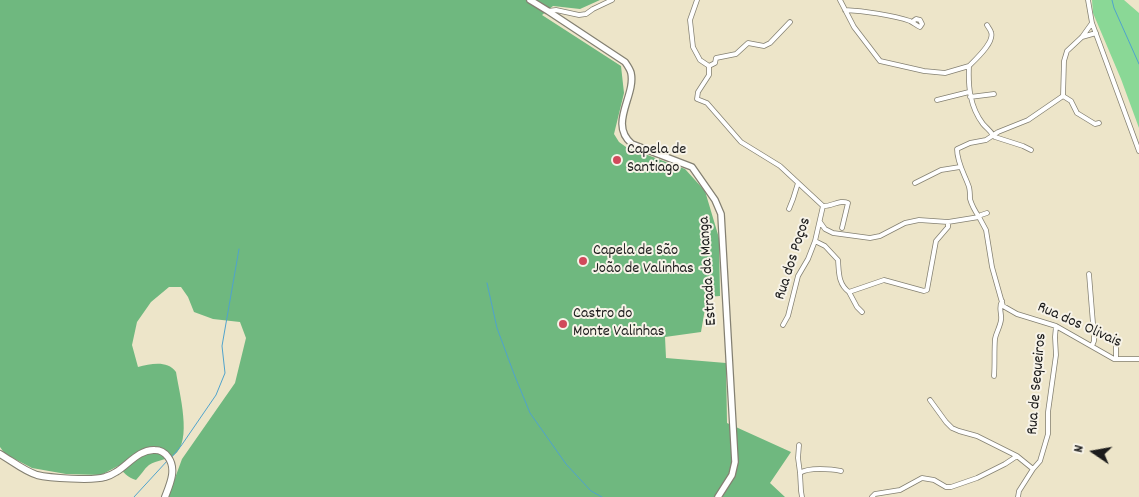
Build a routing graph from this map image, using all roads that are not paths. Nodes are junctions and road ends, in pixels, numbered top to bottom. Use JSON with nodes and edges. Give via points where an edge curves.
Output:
{"nodes":[{"id":1,"x":530,"y":0,"type":"edge"},
{"id":2,"x":612,"y":0,"type":"edge"},
{"id":3,"x":698,"y":0,"type":"edge"},
{"id":4,"x":840,"y":0,"type":"edge"},
{"id":5,"x":1088,"y":0,"type":"edge"},
{"id":6,"x":845,"y":10,"type":"junction"},
{"id":7,"x":548,"y":11,"type":"junction"},
{"id":8,"x":790,"y":22,"type":"dead end"},
{"id":9,"x":912,"y":22,"type":"dead end"},
{"id":10,"x":1092,"y":23,"type":"junction"},
{"id":11,"x":987,"y":25,"type":"dead end"},
{"id":12,"x":1096,"y":32,"type":"junction"},
{"id":13,"x":1082,"y":37,"type":"junction"},
{"id":14,"x":709,"y":66,"type":"junction"},
{"id":15,"x":969,"y":66,"type":"junction"},
{"id":16,"x":970,"y":94,"type":"junction"},
{"id":17,"x":994,"y":94,"type":"dead end"},
{"id":18,"x":1063,"y":96,"type":"junction"},
{"id":19,"x":936,"y":100,"type":"dead end"},
{"id":20,"x":1099,"y":123,"type":"dead end"},
{"id":21,"x":993,"y":136,"type":"junction"},
{"id":22,"x":1031,"y":150,"type":"dead end"},
{"id":23,"x":1139,"y":151,"type":"edge"},
{"id":24,"x":960,"y":167,"type":"junction"},
{"id":25,"x":798,"y":183,"type":"junction"},
{"id":26,"x":915,"y":183,"type":"dead end"},
{"id":27,"x":823,"y":206,"type":"junction"},
{"id":28,"x":788,"y":209,"type":"dead end"},
{"id":29,"x":987,"y":213,"type":"dead end"},
{"id":30,"x":979,"y":217,"type":"junction"},
{"id":31,"x":820,"y":222,"type":"junction"},
{"id":32,"x":948,"y":222,"type":"junction"},
{"id":33,"x":842,"y":228,"type":"dead end"},
{"id":34,"x":815,"y":241,"type":"junction"},
{"id":35,"x":1089,"y":274,"type":"dead end"},
{"id":36,"x":848,"y":292,"type":"junction"},
{"id":37,"x":1002,"y":301,"type":"junction"},
{"id":38,"x":862,"y":312,"type":"dead end"},
{"id":39,"x":784,"y":325,"type":"dead end"},
{"id":40,"x":1056,"y":326,"type":"junction"},
{"id":41,"x":1116,"y":340,"type":"dead end"},
{"id":42,"x":1092,"y":346,"type":"junction"},
{"id":43,"x":1116,"y":359,"type":"junction"},
{"id":44,"x":1139,"y":359,"type":"edge"},
{"id":45,"x":994,"y":376,"type":"dead end"},
{"id":46,"x":930,"y":400,"type":"dead end"},
{"id":47,"x":799,"y":445,"type":"dead end"},
{"id":48,"x":0,"y":454,"type":"edge"},
{"id":49,"x":1017,"y":456,"type":"junction"},
{"id":50,"x":1033,"y":469,"type":"junction"},
{"id":51,"x":842,"y":471,"type":"dead end"},
{"id":52,"x":800,"y":473,"type":"junction"},
{"id":53,"x":165,"y":497,"type":"edge"},
{"id":54,"x":718,"y":497,"type":"edge"},
{"id":55,"x":802,"y":497,"type":"edge"},
{"id":56,"x":872,"y":497,"type":"edge"},
{"id":57,"x":1018,"y":497,"type":"edge"}],
"edges":[{"from":1,"to":7,"type":"street","name":"Estrada da Manga"},
{"from":2,"to":7,"type":"street","via":[[586,14]]},
{"from":3,"to":14,"type":"street","via":[[690,20],[693,47],[700,60]]},
{"from":4,"to":6,"type":"street"},
{"from":5,"to":10,"type":"street"},
{"from":6,"to":9,"type":"street"},
{"from":6,"to":15,"type":"street","via":[[854,28],[880,61],[945,73]]},
{"from":7,"to":54,"type":"street","name":"Estrada da Manga","via":[[625,62],[631,72],[622,122],[626,139],[692,168],[721,214],[735,462],[732,475]]},
{"from":8,"to":14,"type":"street","via":[[770,43],[764,46],[748,43],[736,54],[716,58],[715,64]]},
{"from":10,"to":12,"type":"street"},
{"from":10,"to":13,"type":"street"},
{"from":11,"to":15,"type":"street","via":[[992,37]]},
{"from":12,"to":13,"type":"street"},
{"from":12,"to":23,"type":"street"},
{"from":13,"to":18,"type":"street","via":[[1068,51],[1064,61]]},
{"from":14,"to":25,"type":"street","name":"Rua dos Poços","via":[[709,75],[697,99],[707,103],[740,142],[780,166]]},
{"from":15,"to":16,"type":"street"},
{"from":16,"to":17,"type":"street"},
{"from":16,"to":19,"type":"street"},
{"from":16,"to":21,"type":"street","via":[[974,107]]},
{"from":18,"to":20,"type":"street","via":[[1071,101],[1077,113],[1095,124]]},
{"from":18,"to":21,"type":"street","via":[[1028,120]]},
{"from":21,"to":22,"type":"street"},
{"from":21,"to":24,"type":"street","via":[[957,149]]},
{"from":24,"to":26,"type":"street","via":[[941,170]]},
{"from":24,"to":30,"type":"street"},
{"from":25,"to":27,"type":"street","name":"Rua dos Poços"},
{"from":25,"to":28,"type":"street"},
{"from":27,"to":31,"type":"street","name":"Rua dos Poços"},
{"from":27,"to":33,"type":"street","via":[[848,202]]},
{"from":29,"to":30,"type":"street"},
{"from":30,"to":32,"type":"street"},
{"from":30,"to":37,"type":"street","via":[[986,230]]},
{"from":31,"to":32,"type":"street","via":[[833,232],[870,238],[919,220]]},
{"from":31,"to":34,"type":"street","name":"Rua dos Poços"},
{"from":32,"to":36,"type":"street","via":[[948,227],[936,242],[927,290],[884,280]]},
{"from":34,"to":36,"type":"street","via":[[825,246],[838,260],[839,278]]},
{"from":34,"to":39,"type":"street","name":"Rua dos Poços","via":[[798,276]]},
{"from":35,"to":42,"type":"street"},
{"from":36,"to":38,"type":"street"},
{"from":37,"to":40,"type":"street","name":"Rua dos Olivais","via":[[1003,306],[1017,314]]},
{"from":37,"to":45,"type":"street"},
{"from":40,"to":42,"type":"street","name":"Rua dos Olivais"},
{"from":40,"to":50,"type":"street","name":"Rua de Sequeiros","via":[[1048,434],[1040,461]]},
{"from":41,"to":43,"type":"street"},
{"from":42,"to":43,"type":"street","name":"Rua dos Olivais"},
{"from":43,"to":44,"type":"street","name":"Rua dos Olivais"},
{"from":46,"to":49,"type":"street","via":[[952,428],[977,436]]},
{"from":47,"to":52,"type":"street"},
{"from":48,"to":53,"type":"main road","via":[[38,475],[97,479],[113,474],[142,453],[160,451],[171,461],[172,469]]},
{"from":49,"to":50,"type":"street"},
{"from":49,"to":56,"type":"street","via":[[977,478],[951,487],[922,478],[900,490]]},
{"from":50,"to":57,"type":"street","name":"Rua de Sequeiros"},
{"from":51,"to":52,"type":"street","via":[[803,470]]},
{"from":52,"to":55,"type":"street"}]}
